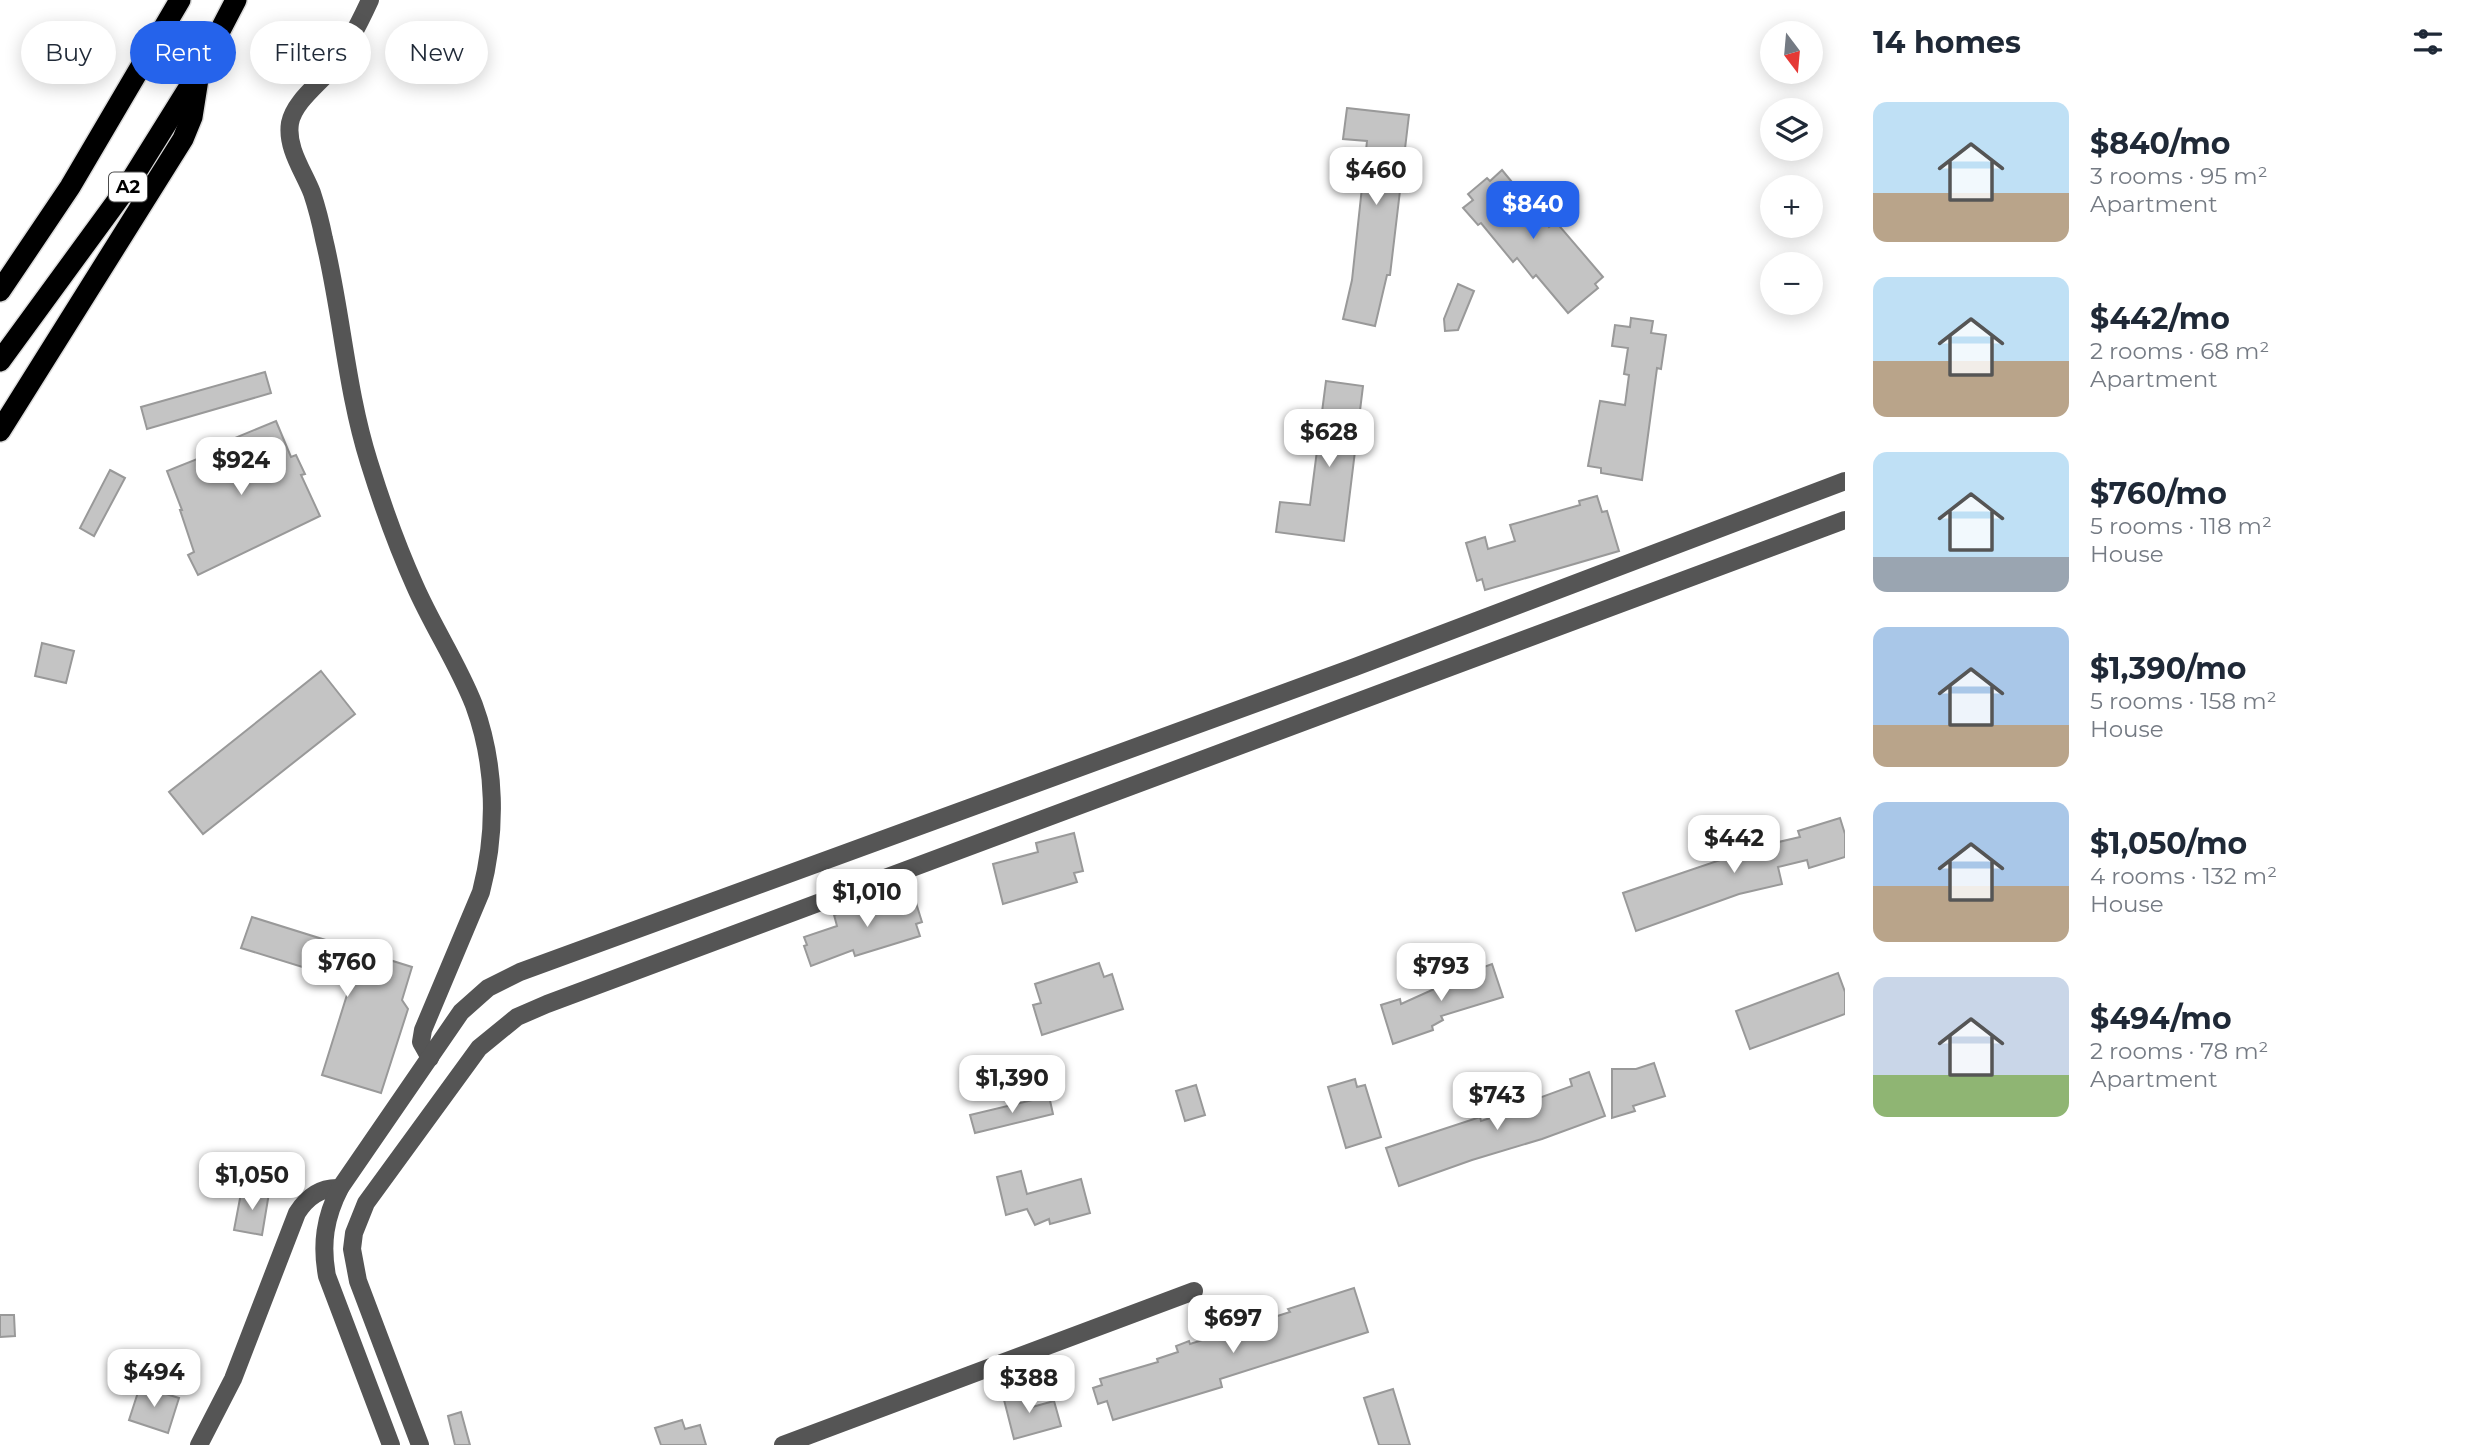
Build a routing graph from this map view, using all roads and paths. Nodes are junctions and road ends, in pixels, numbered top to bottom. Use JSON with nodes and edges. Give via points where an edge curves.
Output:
{"nodes":[{"id":1,"x":180,"y":0,"type":"edge"},
{"id":2,"x":236,"y":0,"type":"edge"},
{"id":3,"x":370,"y":0,"type":"edge"},
{"id":4,"x":225,"y":21,"type":"edge"},
{"id":5,"x":191,"y":84,"type":"edge"},
{"id":6,"x":196,"y":84,"type":"edge"},
{"id":7,"x":0,"y":290,"type":"edge"},
{"id":8,"x":0,"y":361,"type":"edge"},
{"id":9,"x":0,"y":431,"type":"edge"},
{"id":10,"x":1845,"y":481,"type":"edge"},
{"id":11,"x":1845,"y":520,"type":"edge"},
{"id":12,"x":430,"y":1058,"type":"junction"},
{"id":13,"x":340,"y":1188,"type":"junction"},
{"id":14,"x":1194,"y":1291,"type":"dead end"},
{"id":15,"x":199,"y":1445,"type":"edge"},
{"id":16,"x":391,"y":1445,"type":"edge"},
{"id":17,"x":420,"y":1445,"type":"edge"},
{"id":18,"x":783,"y":1445,"type":"edge"}],
"edges":[{"from":1,"to":7,"type":"highway","number":"A2","via":[[70,187]]},
{"from":2,"to":4,"type":"highway","number":"A2"},
{"from":3,"to":12,"type":"street","via":[[346,47],[297,107],[290,126],[293,152],[319,216],[354,409],[369,463],[415,587],[473,705],[491,776],[492,831],[486,873],[422,1036],[422,1047]]},
{"from":5,"to":8,"type":"highway","number":"A2","via":[[125,190]]},
{"from":6,"to":9,"type":"highway","via":[[183,139]]},
{"from":10,"to":12,"type":"street","via":[[503,979],[461,1012]]},
{"from":11,"to":17,"type":"street","via":[[517,1017],[468,1061],[366,1203],[354,1233],[352,1258],[358,1282]]},
{"from":12,"to":13,"type":"street"},
{"from":13,"to":15,"type":"street","via":[[310,1196],[297,1213],[233,1379]]},
{"from":13,"to":16,"type":"street","via":[[328,1213],[324,1260]]},
{"from":14,"to":18,"type":"street"}]}
